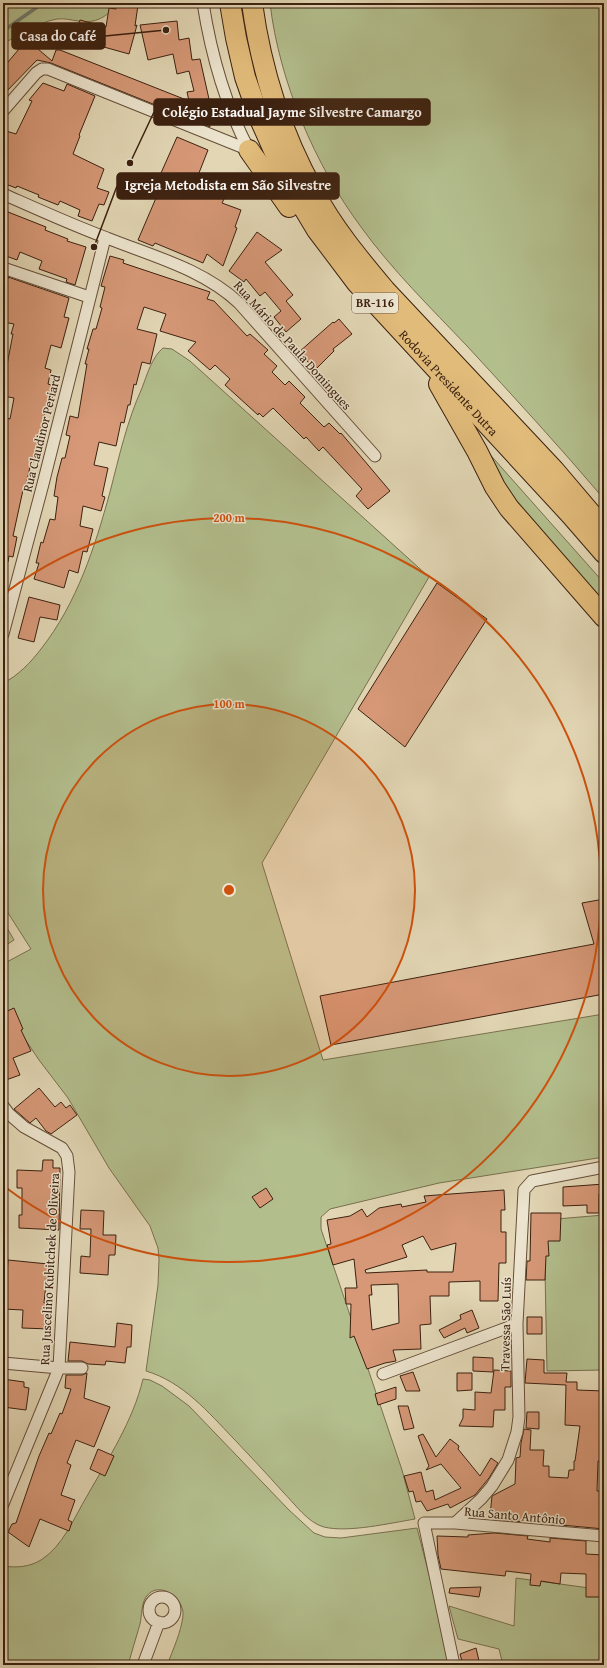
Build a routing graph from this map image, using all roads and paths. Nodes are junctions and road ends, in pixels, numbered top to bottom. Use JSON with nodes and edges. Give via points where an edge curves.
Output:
{"nodes":[{"id":1,"x":203,"y":3,"type":"edge"},
{"id":2,"x":230,"y":3,"type":"edge"},
{"id":3,"x":252,"y":3,"type":"edge"},
{"id":4,"x":3,"y":111,"type":"edge"},
{"id":5,"x":249,"y":150,"type":"junction"},
{"id":6,"x":3,"y":194,"type":"edge"},
{"id":7,"x":105,"y":238,"type":"junction"},
{"id":8,"x":3,"y":268,"type":"edge"},
{"id":9,"x":89,"y":297,"type":"junction"},
{"id":10,"x":392,"y":322,"type":"junction"},
{"id":11,"x":420,"y":351,"type":"junction"},
{"id":12,"x":375,"y":456,"type":"dead end"},
{"id":13,"x":604,"y":529,"type":"edge"},
{"id":14,"x":604,"y":553,"type":"edge"},
{"id":15,"x":604,"y":617,"type":"edge"},
{"id":16,"x":3,"y":634,"type":"edge"},
{"id":17,"x":3,"y":1106,"type":"edge"},
{"id":18,"x":604,"y":1167,"type":"edge"},
{"id":19,"x":517,"y":1324,"type":"junction"},
{"id":20,"x":3,"y":1363,"type":"edge"},
{"id":21,"x":59,"y":1368,"type":"junction"},
{"id":22,"x":82,"y":1368,"type":"dead end"},
{"id":23,"x":383,"y":1374,"type":"dead end"},
{"id":24,"x":3,"y":1504,"type":"edge"},
{"id":25,"x":455,"y":1523,"type":"junction"},
{"id":26,"x":604,"y":1536,"type":"edge"},
{"id":27,"x":159,"y":1622,"type":"dead end"},
{"id":28,"x":143,"y":1665,"type":"edge"},
{"id":29,"x":454,"y":1665,"type":"edge"}],
"edges":[{"from":1,"to":5,"type":"street","via":[[209,38],[223,89],[238,130]]},
{"from":2,"to":10,"type":"highway","name":"Rodovia Presidente Dutra","number":"BR-116","via":[[245,77],[286,180],[334,254]]},
{"from":3,"to":13,"type":"highway","name":"Rodovia Presidente Dutra","number":"BR-116","via":[[263,63],[283,128],[314,193],[337,230],[385,290],[554,470]]},
{"from":4,"to":5,"type":"street","via":[[36,73],[48,69]]},
{"from":5,"to":10,"type":"highway","via":[[304,229],[365,297]]},
{"from":6,"to":7,"type":"street","name":"Rua Mário de Paula Domingues"},
{"from":7,"to":9,"type":"street","name":"Rua Claudinor Periard"},
{"from":7,"to":12,"type":"street","name":"Rua Mário de Paula Domingues","via":[[180,266],[211,281],[230,294]]},
{"from":8,"to":9,"type":"street"},
{"from":9,"to":16,"type":"street","name":"Rua Claudinor Periard"},
{"from":10,"to":11,"type":"highway","name":"Rodovia Presidente Dutra","number":"BR-116"},
{"from":11,"to":14,"type":"highway","name":"Rodovia Presidente Dutra","number":"BR-116"},
{"from":11,"to":15,"type":"highway","via":[[509,508]]},
{"from":17,"to":21,"type":"street","name":"Rua Juscelino Kubitchek de Oliveira","via":[[24,1127],[62,1148],[66,1156],[69,1172]]},
{"from":18,"to":19,"type":"street","name":"Travessa São Luís","via":[[534,1181],[525,1188]]},
{"from":19,"to":23,"type":"street"},
{"from":19,"to":25,"type":"street","name":"Travessa São Luís","via":[[519,1417],[513,1446],[508,1460],[492,1486]]},
{"from":20,"to":21,"type":"street"},
{"from":21,"to":22,"type":"street"},
{"from":21,"to":24,"type":"street","name":"Rua Juscelino Kubitchek de Oliveira"},
{"from":25,"to":26,"type":"street","name":"Rua Santo Antônio"},
{"from":25,"to":29,"type":"street","name":"Rua Santo Antônio","via":[[424,1522]]},
{"from":27,"to":28,"type":"street"}]}
